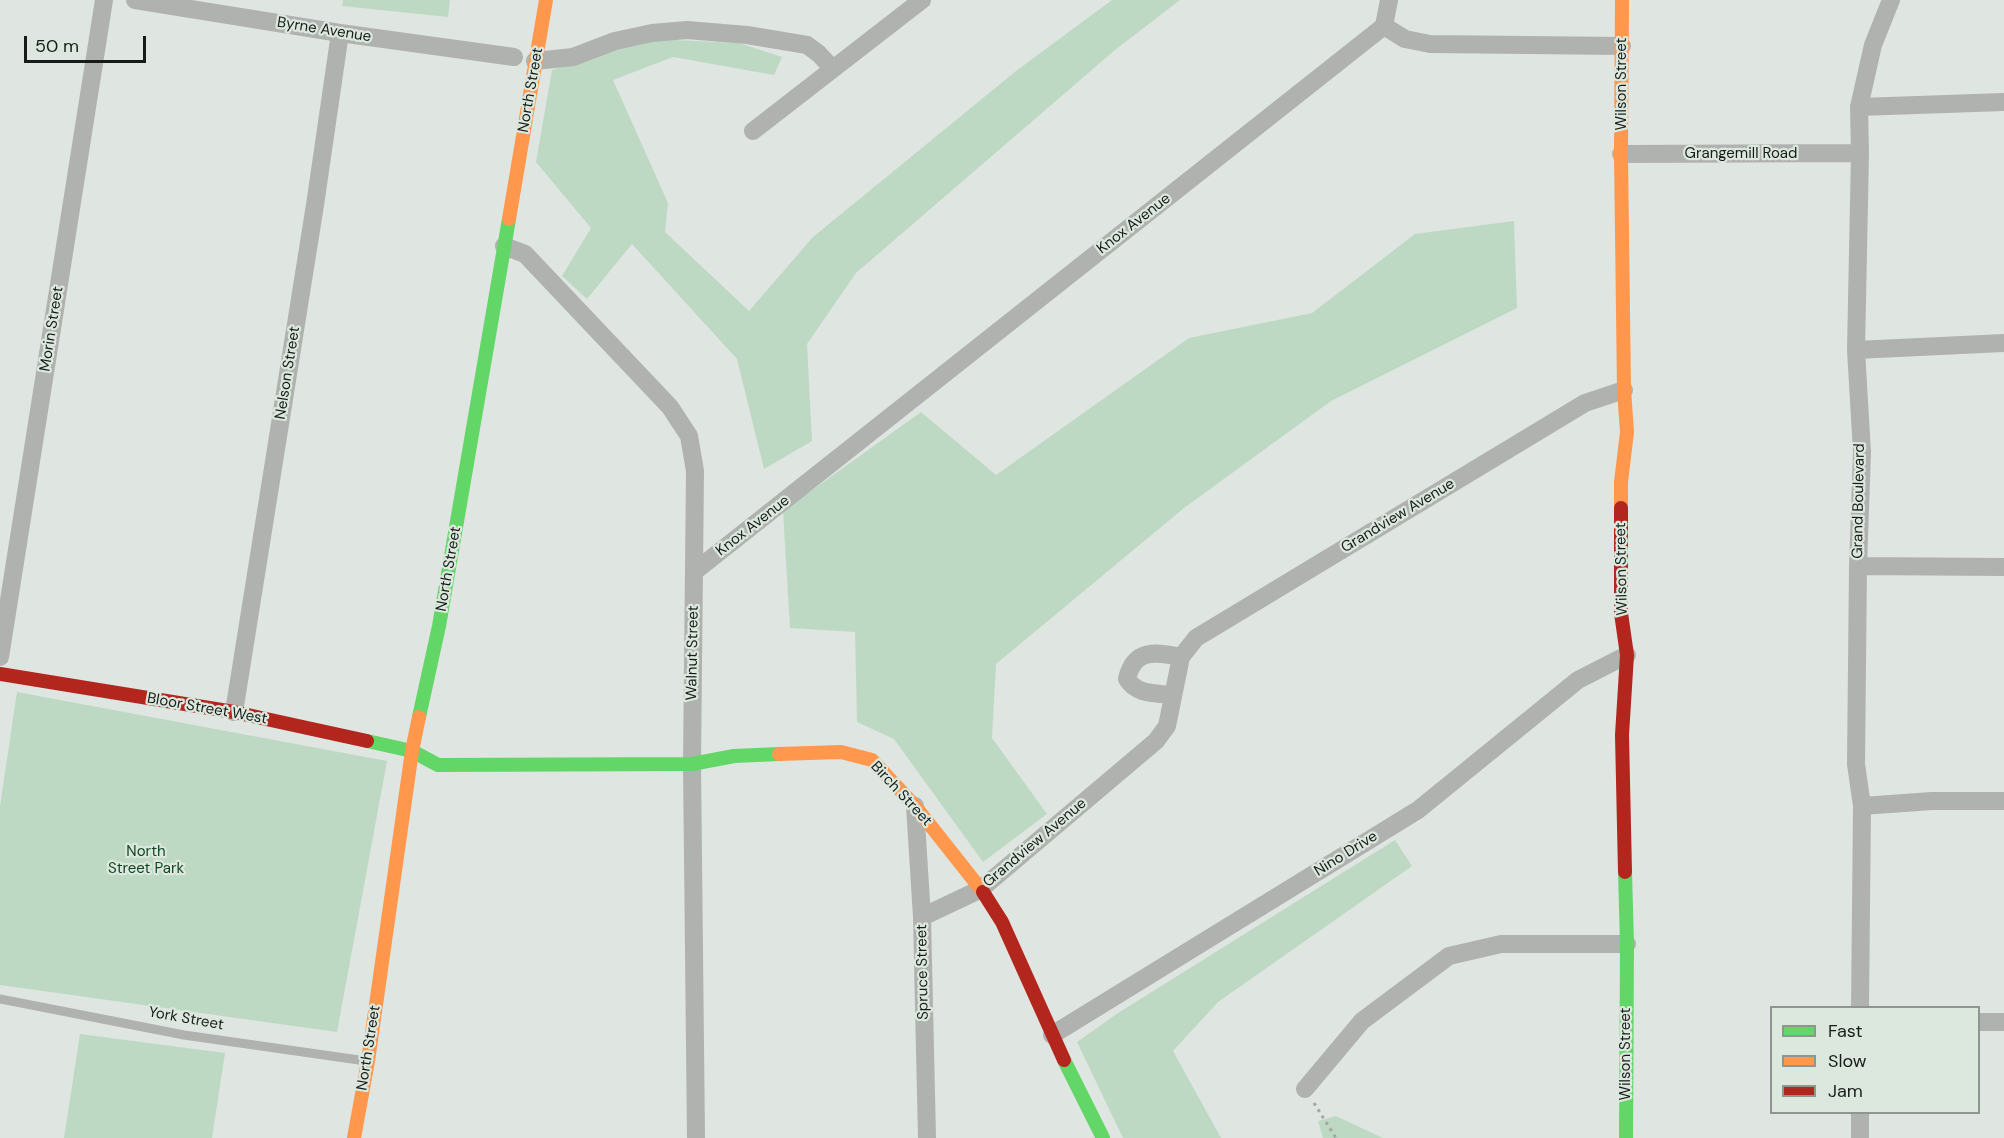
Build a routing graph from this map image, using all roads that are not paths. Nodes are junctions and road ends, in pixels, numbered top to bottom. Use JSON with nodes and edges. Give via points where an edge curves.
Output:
{"nodes":[{"id":1,"x":104,"y":0,"type":"edge"},
{"id":2,"x":135,"y":0,"type":"edge"},
{"id":3,"x":546,"y":0,"type":"edge"},
{"id":4,"x":922,"y":0,"type":"edge"},
{"id":5,"x":1389,"y":0,"type":"edge"},
{"id":6,"x":1622,"y":0,"type":"edge"},
{"id":7,"x":1891,"y":0,"type":"edge"},
{"id":8,"x":902,"y":8,"type":"edge"},
{"id":9,"x":1384,"y":26,"type":"junction"},
{"id":10,"x":340,"y":33,"type":"junction"},
{"id":11,"x":1622,"y":46,"type":"junction"},
{"id":12,"x":514,"y":57,"type":"dead end"},
{"id":13,"x":535,"y":61,"type":"junction"},
{"id":14,"x":832,"y":68,"type":"junction"},
{"id":15,"x":2004,"y":102,"type":"edge"},
{"id":16,"x":1859,"y":107,"type":"junction"},
{"id":17,"x":753,"y":131,"type":"dead end"},
{"id":18,"x":1860,"y":153,"type":"junction"},
{"id":19,"x":1621,"y":154,"type":"junction"},
{"id":20,"x":504,"y":246,"type":"junction"},
{"id":21,"x":2004,"y":343,"type":"edge"},
{"id":22,"x":1856,"y":350,"type":"junction"},
{"id":23,"x":1624,"y":390,"type":"junction"},
{"id":24,"x":1858,"y":566,"type":"junction"},
{"id":25,"x":2004,"y":567,"type":"edge"},
{"id":26,"x":694,"y":572,"type":"junction"},
{"id":27,"x":1627,"y":655,"type":"junction"},
{"id":28,"x":0,"y":657,"type":"edge"},
{"id":29,"x":1181,"y":657,"type":"junction"},
{"id":30,"x":0,"y":674,"type":"edge"},
{"id":31,"x":1172,"y":695,"type":"junction"},
{"id":32,"x":234,"y":712,"type":"junction"},
{"id":33,"x":412,"y":751,"type":"junction"},
{"id":34,"x":692,"y":764,"type":"junction"},
{"id":35,"x":2004,"y":801,"type":"edge"},
{"id":36,"x":915,"y":806,"type":"junction"},
{"id":37,"x":1862,"y":806,"type":"junction"},
{"id":38,"x":981,"y":889,"type":"junction"},
{"id":39,"x":922,"y":917,"type":"junction"},
{"id":40,"x":1627,"y":944,"type":"junction"},
{"id":41,"x":0,"y":999,"type":"edge"},
{"id":42,"x":1860,"y":1006,"type":"edge"},
{"id":43,"x":1980,"y":1022,"type":"edge"},
{"id":44,"x":2004,"y":1022,"type":"edge"},
{"id":45,"x":1052,"y":1035,"type":"junction"},
{"id":46,"x":368,"y":1061,"type":"junction"},
{"id":47,"x":1305,"y":1089,"type":"road end"},
{"id":48,"x":1860,"y":1114,"type":"edge"},
{"id":49,"x":354,"y":1138,"type":"edge"},
{"id":50,"x":696,"y":1138,"type":"edge"},
{"id":51,"x":927,"y":1138,"type":"edge"},
{"id":52,"x":1103,"y":1138,"type":"edge"},
{"id":53,"x":1626,"y":1138,"type":"edge"},
{"id":54,"x":1860,"y":1138,"type":"edge"}],
"edges":[{"from":1,"to":28,"type":"street","name":"Morin Street"},
{"from":2,"to":10,"type":"street","name":"Byrne Avenue"},
{"from":3,"to":13,"type":"street","name":"North Street"},
{"from":4,"to":8,"type":"street"},
{"from":5,"to":9,"type":"street"},
{"from":6,"to":11,"type":"street","name":"Wilson Street"},
{"from":7,"to":16,"type":"street","name":"Grand Boulevard","via":[[1873,45]]},
{"from":8,"to":14,"type":"street"},
{"from":9,"to":11,"type":"street","via":[[1405,39],[1430,44]]},
{"from":9,"to":26,"type":"street","name":"Knox Avenue"},
{"from":10,"to":12,"type":"street","name":"Byrne Avenue"},
{"from":10,"to":32,"type":"street","name":"Nelson Street"},
{"from":11,"to":19,"type":"street","name":"Wilson Street"},
{"from":13,"to":14,"type":"street","via":[[573,57],[615,41],[652,33],[687,30],[807,45]]},
{"from":13,"to":20,"type":"street","name":"North Street"},
{"from":14,"to":17,"type":"street"},
{"from":15,"to":16,"type":"street"},
{"from":16,"to":18,"type":"street","name":"Grand Boulevard"},
{"from":18,"to":19,"type":"street","name":"Grangemill Road"},
{"from":18,"to":22,"type":"street","name":"Grand Boulevard"},
{"from":19,"to":23,"type":"street","name":"Wilson Street"},
{"from":20,"to":26,"type":"street","name":"Walnut Street","via":[[525,254],[670,407],[689,436],[695,471]]},
{"from":20,"to":33,"type":"street","name":"North Street","via":[[439,626]]},
{"from":21,"to":22,"type":"street"},
{"from":22,"to":24,"type":"street","name":"Grand Boulevard","via":[[1862,452]]},
{"from":23,"to":27,"type":"street","name":"Wilson Street","via":[[1627,432],[1621,482],[1621,613]]},
{"from":23,"to":29,"type":"street","name":"Grandview Avenue","via":[[1585,404],[1533,434],[1196,638]]},
{"from":24,"to":25,"type":"street"},
{"from":24,"to":37,"type":"street","name":"Grand Boulevard","via":[[1856,764]]},
{"from":26,"to":34,"type":"street","name":"Walnut Street"},
{"from":27,"to":40,"type":"street","name":"Wilson Street","via":[[1622,735]]},
{"from":27,"to":45,"type":"street","name":"Nino Drive","via":[[1578,680],[1418,810]]},
{"from":29,"to":31,"type":"street","name":"Grandview Avenue"},
{"from":29,"to":31,"type":"street","via":[[1142,655],[1128,673],[1131,686],[1139,691]]},
{"from":30,"to":32,"type":"street","name":"Bloor Street West"},
{"from":31,"to":38,"type":"street","name":"Grandview Avenue","via":[[1167,726],[1156,741]]},
{"from":32,"to":33,"type":"street","name":"Bloor Street West"},
{"from":33,"to":34,"type":"street","name":"Birch Street","via":[[438,765]]},
{"from":33,"to":46,"type":"street","name":"North Street"},
{"from":34,"to":36,"type":"street","name":"Birch Street","via":[[734,756],[841,752],[872,760]]},
{"from":34,"to":50,"type":"street","name":"Walnut Street"},
{"from":35,"to":37,"type":"street"},
{"from":36,"to":38,"type":"street","name":"Birch Street"},
{"from":36,"to":39,"type":"street","name":"Spruce Street"},
{"from":37,"to":42,"type":"street","name":"Grand Boulevard"},
{"from":38,"to":39,"type":"street","name":"Grandview Avenue"},
{"from":38,"to":45,"type":"street","name":"Birch Street","via":[[1002,922]]},
{"from":39,"to":51,"type":"street","name":"Spruce Street"},
{"from":40,"to":47,"type":"street","via":[[1501,944],[1449,956],[1362,1021]]},
{"from":40,"to":53,"type":"street","name":"Wilson Street"},
{"from":41,"to":46,"type":"lane","name":"York Street","via":[[184,1035]]},
{"from":43,"to":44,"type":"street"},
{"from":45,"to":52,"type":"street","name":"Birch Street"},
{"from":46,"to":49,"type":"street","name":"North Street"},
{"from":48,"to":54,"type":"street"}]}
